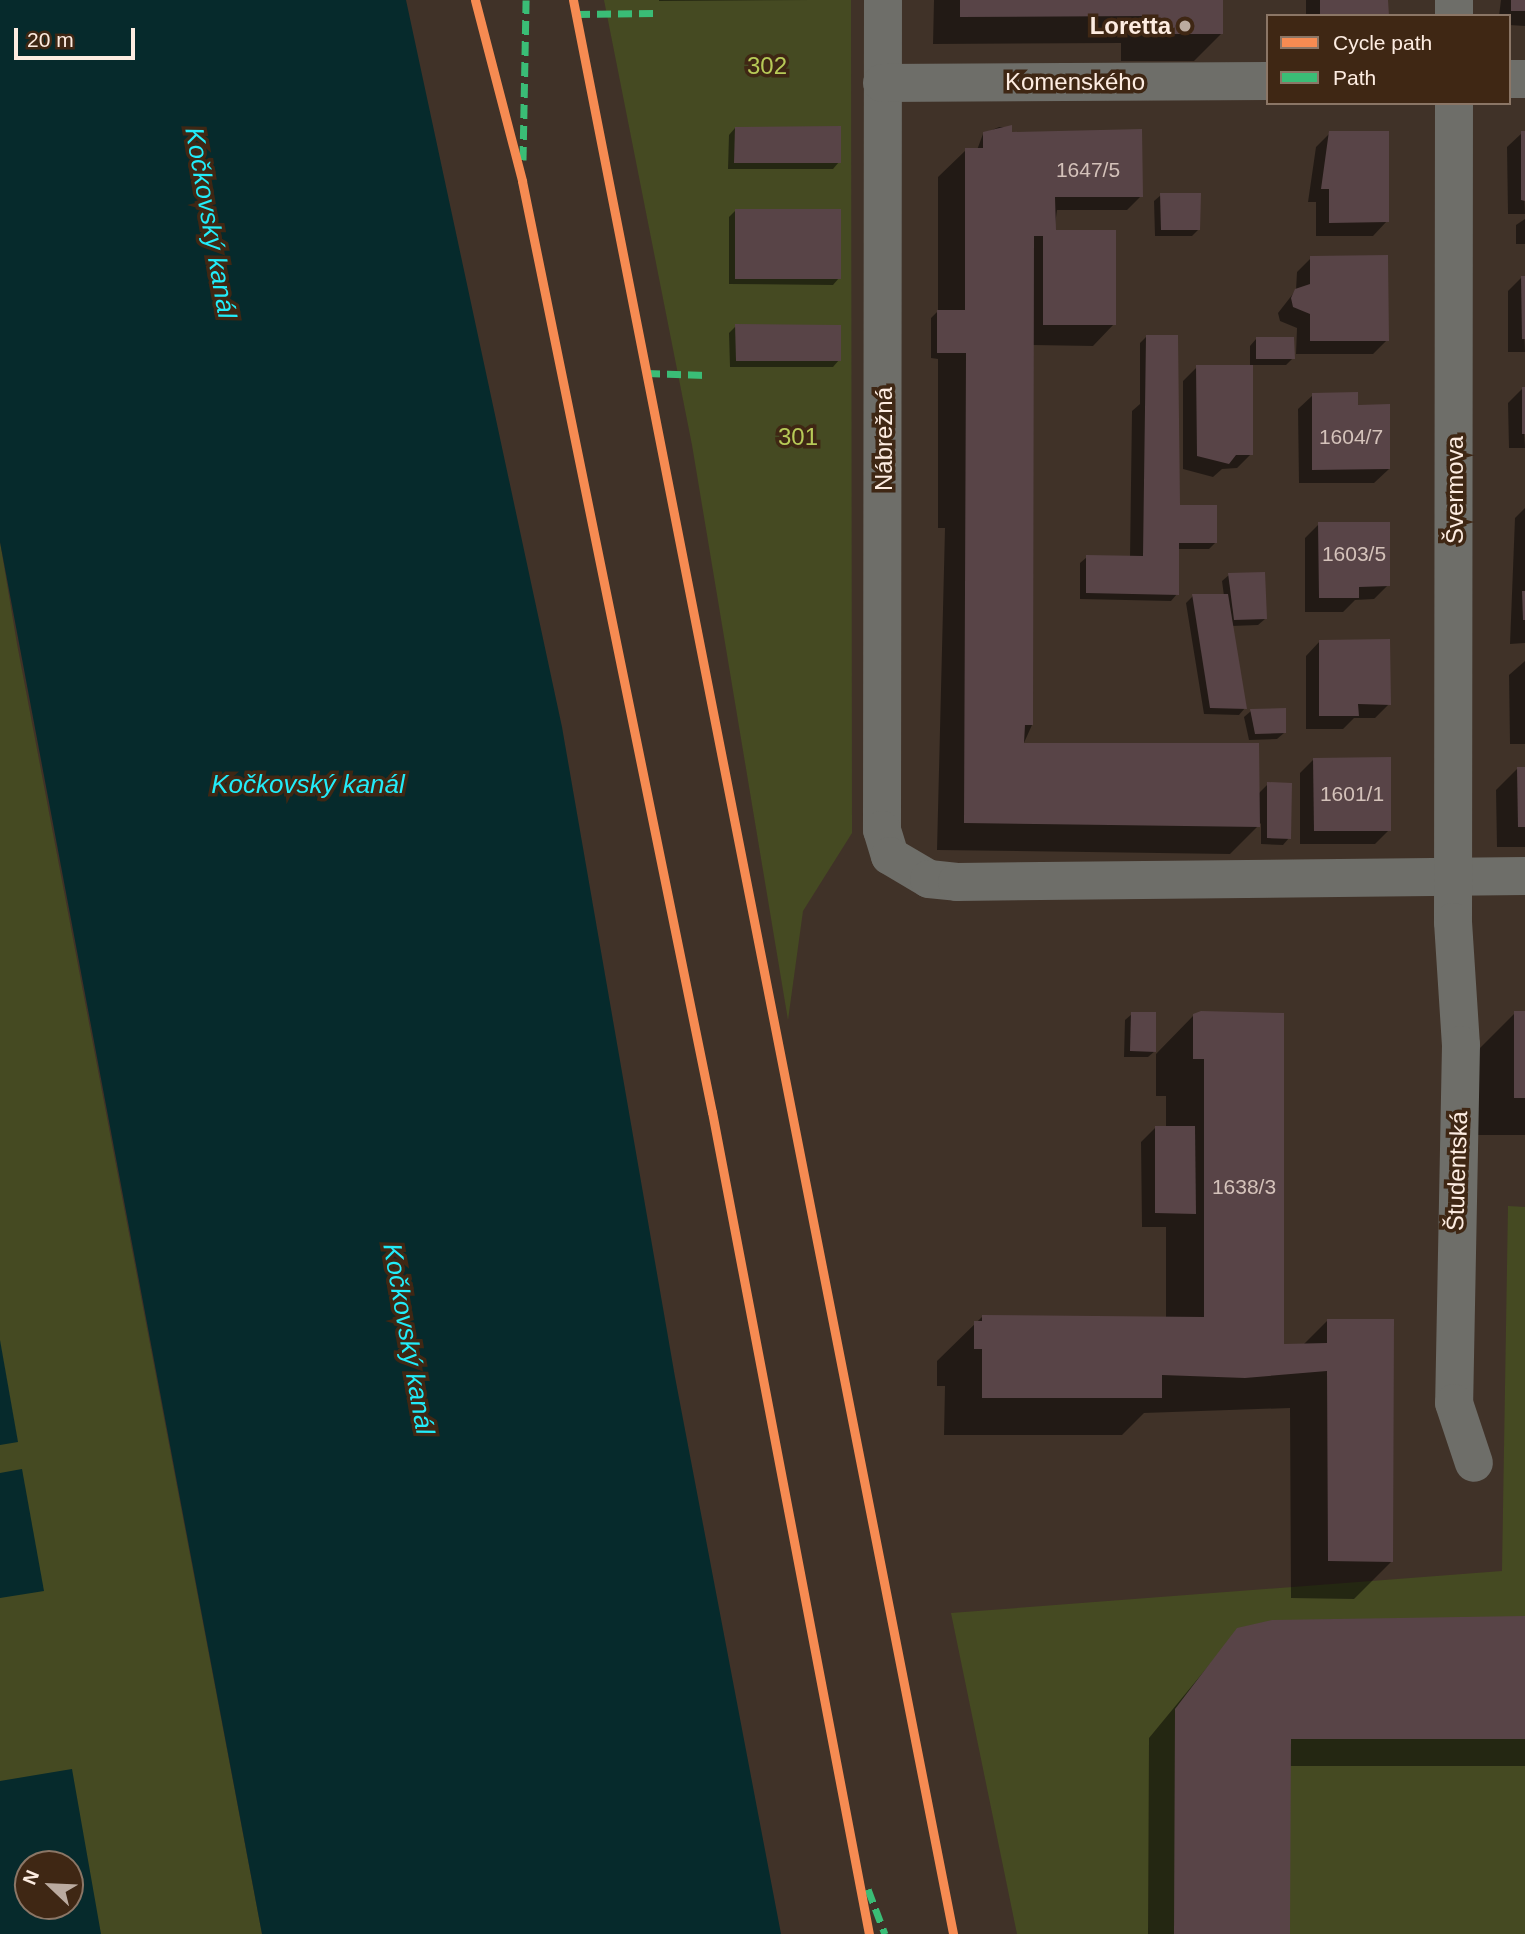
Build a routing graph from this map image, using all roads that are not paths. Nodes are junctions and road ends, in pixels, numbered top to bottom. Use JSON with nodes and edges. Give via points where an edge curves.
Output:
{"nodes":[{"id":1,"x":883,"y":0,"type":"edge"},
{"id":2,"x":1266,"y":81,"type":"edge"},
{"id":3,"x":882,"y":83,"type":"junction"},
{"id":4,"x":1454,"y":105,"type":"edge"},
{"id":5,"x":1457,"y":876,"type":"junction"},
{"id":6,"x":1525,"y":876,"type":"edge"},
{"id":7,"x":1474,"y":1463,"type":"dead end"}],
"edges":[{"from":1,"to":3,"type":"street","name":"Nábrežná"},
{"from":2,"to":3,"type":"street","name":"Komenského"},
{"from":3,"to":5,"type":"street","name":"Nábrežná","via":[[882,830],[890,856],[906,869],[957,882]]},
{"from":4,"to":5,"type":"street","name":"Švermova"},
{"from":5,"to":6,"type":"street"},
{"from":5,"to":7,"type":"street","name":"Študentská","via":[[1461,1045],[1454,1403]]}]}
